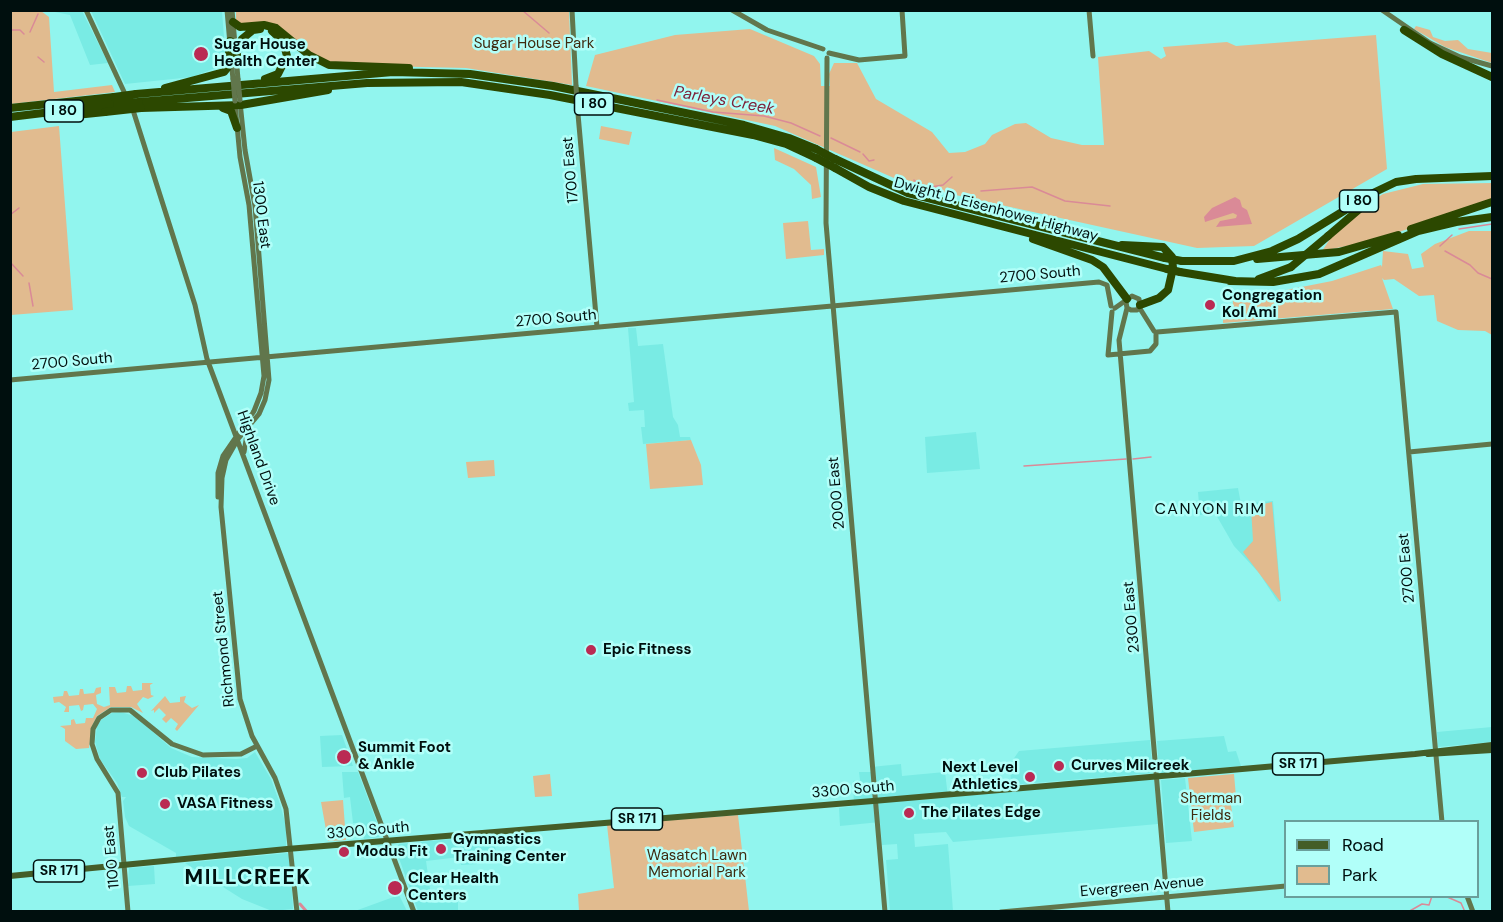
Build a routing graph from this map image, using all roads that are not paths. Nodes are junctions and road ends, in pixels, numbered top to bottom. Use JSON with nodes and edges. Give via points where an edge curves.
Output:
{"nodes":[{"id":1,"x":86,"y":10,"type":"edge"},
{"id":2,"x":227,"y":10,"type":"edge"},
{"id":3,"x":232,"y":10,"type":"edge"},
{"id":4,"x":572,"y":10,"type":"edge"},
{"id":5,"x":732,"y":10,"type":"edge"},
{"id":6,"x":902,"y":10,"type":"edge"},
{"id":7,"x":1089,"y":10,"type":"edge"},
{"id":8,"x":1376,"y":10,"type":"edge"},
{"id":9,"x":1382,"y":10,"type":"edge"},
{"id":10,"x":233,"y":26,"type":"junction"},
{"id":11,"x":1405,"y":28,"type":"junction"},
{"id":12,"x":230,"y":41,"type":"junction"},
{"id":13,"x":825,"y":55,"type":"junction"},
{"id":14,"x":1093,"y":56,"type":"dead end"},
{"id":15,"x":237,"y":62,"type":"junction"},
{"id":16,"x":1492,"y":66,"type":"edge"},
{"id":17,"x":431,"y":71,"type":"junction"},
{"id":18,"x":1492,"y":77,"type":"edge"},
{"id":19,"x":236,"y":79,"type":"junction"},
{"id":20,"x":368,"y":83,"type":"junction"},
{"id":21,"x":246,"y":84,"type":"junction"},
{"id":22,"x":140,"y":99,"type":"junction"},
{"id":23,"x":116,"y":100,"type":"junction"},
{"id":24,"x":238,"y":103,"type":"junction"},
{"id":25,"x":219,"y":107,"type":"junction"},
{"id":26,"x":10,"y":108,"type":"edge"},
{"id":27,"x":10,"y":118,"type":"edge"},
{"id":28,"x":237,"y":128,"type":"junction"},
{"id":29,"x":816,"y":154,"type":"junction"},
{"id":30,"x":835,"y":164,"type":"junction"},
{"id":31,"x":1492,"y":178,"type":"edge"},
{"id":32,"x":1492,"y":202,"type":"edge"},
{"id":33,"x":1492,"y":216,"type":"edge"},
{"id":34,"x":251,"y":222,"type":"junction"},
{"id":35,"x":998,"y":226,"type":"junction"},
{"id":36,"x":1403,"y":233,"type":"junction"},
{"id":37,"x":1100,"y":243,"type":"junction"},
{"id":38,"x":259,"y":249,"type":"junction"},
{"id":39,"x":1234,"y":261,"type":"junction"},
{"id":40,"x":255,"y":272,"type":"junction"},
{"id":41,"x":1230,"y":281,"type":"junction"},
{"id":42,"x":833,"y":306,"type":"junction"},
{"id":43,"x":1132,"y":306,"type":"junction"},
{"id":44,"x":1115,"y":308,"type":"junction"},
{"id":45,"x":597,"y":327,"type":"junction"},
{"id":46,"x":1156,"y":333,"type":"junction"},
{"id":47,"x":1120,"y":354,"type":"junction"},
{"id":48,"x":265,"y":357,"type":"junction"},
{"id":49,"x":208,"y":362,"type":"junction"},
{"id":50,"x":10,"y":380,"type":"edge"},
{"id":51,"x":257,"y":417,"type":"joint"},
{"id":52,"x":249,"y":420,"type":"joint"},
{"id":53,"x":248,"y":428,"type":"junction"},
{"id":54,"x":237,"y":437,"type":"junction"},
{"id":55,"x":1492,"y":444,"type":"edge"},
{"id":56,"x":1408,"y":452,"type":"junction"},
{"id":57,"x":243,"y":454,"type":"junction"},
{"id":58,"x":1492,"y":745,"type":"edge"},
{"id":59,"x":257,"y":746,"type":"junction"},
{"id":60,"x":1492,"y":750,"type":"edge"},
{"id":61,"x":1436,"y":752,"type":"junction"},
{"id":62,"x":1157,"y":776,"type":"junction"},
{"id":63,"x":876,"y":801,"type":"junction"},
{"id":64,"x":1442,"y":820,"type":"edge"},
{"id":65,"x":389,"y":842,"type":"junction"},
{"id":66,"x":292,"y":850,"type":"junction"},
{"id":67,"x":124,"y":865,"type":"junction"},
{"id":68,"x":10,"y":876,"type":"edge"},
{"id":69,"x":1284,"y":886,"type":"edge"},
{"id":70,"x":1167,"y":897,"type":"junction"},
{"id":71,"x":128,"y":912,"type":"edge"},
{"id":72,"x":297,"y":912,"type":"edge"},
{"id":73,"x":414,"y":912,"type":"edge"},
{"id":74,"x":885,"y":912,"type":"edge"},
{"id":75,"x":1001,"y":912,"type":"edge"},
{"id":76,"x":1168,"y":912,"type":"edge"}],
"edges":[{"from":1,"to":49,"type":"street","name":"Highland Drive","via":[[135,118],[195,305]]},
{"from":2,"to":12,"type":"street","name":"1300 East"},
{"from":3,"to":10,"type":"street","name":"1300 East"},
{"from":4,"to":45,"type":"street","name":"1700 East","bridge":true},
{"from":5,"to":13,"type":"street","via":[[764,29],[807,44]]},
{"from":6,"to":13,"type":"street","via":[[905,56],[862,60]]},
{"from":7,"to":14,"type":"street"},
{"from":8,"to":11,"type":"street"},
{"from":9,"to":11,"type":"street"},
{"from":10,"to":15,"type":"street","name":"1300 East"},
{"from":10,"to":17,"type":"highway","via":[[276,28],[309,55],[329,64]]},
{"from":11,"to":16,"type":"street","via":[[1460,57]]},
{"from":11,"to":18,"type":"highway","via":[[1442,54]]},
{"from":12,"to":19,"type":"street","name":"1300 East"},
{"from":12,"to":22,"type":"highway","via":[[224,72]]},
{"from":13,"to":42,"type":"street","name":"2000 East","via":[[826,223]]},
{"from":15,"to":19,"type":"street","name":"1300 East"},
{"from":15,"to":21,"type":"highway","via":[[242,39],[254,30],[272,31],[283,41],[287,56],[278,74]]},
{"from":17,"to":21,"type":"highway","name":"Dwight D. Eisenhower Highway","number":"I 80"},
{"from":17,"to":29,"type":"highway","name":"Dwight D. Eisenhower Highway","number":"I 80","via":[[553,86],[744,125],[780,135]]},
{"from":19,"to":24,"type":"street","name":"1300 East","bridge":true},
{"from":20,"to":22,"type":"highway","name":"Dwight D. Eisenhower Highway","number":"I 80"},
{"from":20,"to":24,"type":"highway"},
{"from":20,"to":29,"type":"highway","name":"Dwight D. Eisenhower Highway","number":"I 80","via":[[461,82],[529,91],[753,135]]},
{"from":21,"to":22,"type":"highway","name":"Dwight D. Eisenhower Highway","number":"I 80"},
{"from":22,"to":23,"type":"highway","name":"Dwight D. Eisenhower Highway","number":"I 80","bridge":true},
{"from":22,"to":25,"type":"highway"},
{"from":22,"to":27,"type":"highway","bridge":true,"via":[[105,112]]},
{"from":23,"to":26,"type":"highway","name":"Dwight D. Eisenhower Highway","number":"I 80"},
{"from":23,"to":27,"type":"highway","name":"Dwight D. Eisenhower Highway","number":"I 80"},
{"from":24,"to":25,"type":"highway"},
{"from":24,"to":28,"type":"street","name":"1300 East"},
{"from":24,"to":38,"type":"street","name":"1300 East"},
{"from":25,"to":28,"type":"highway","via":[[231,111]]},
{"from":28,"to":34,"type":"street","name":"1300 East"},
{"from":29,"to":30,"type":"highway","name":"Dwight D. Eisenhower Highway","number":"I 80","bridge":true},
{"from":30,"to":35,"type":"highway","name":"Dwight D. Eisenhower Highway","number":"I 80","via":[[869,187],[904,201]]},
{"from":30,"to":37,"type":"highway","name":"Dwight D. Eisenhower Highway","number":"I 80","via":[[908,193]]},
{"from":31,"to":39,"type":"highway","name":"Dwight D. Eisenhower Highway","number":"I 80","via":[[1396,182],[1298,239]]},
{"from":31,"to":41,"type":"highway","name":"Dwight D. Eisenhower Highway","number":"I 80","bridge":true,"via":[[1422,182],[1393,188],[1363,205],[1291,267],[1262,278]]},
{"from":32,"to":36,"type":"highway"},
{"from":33,"to":36,"type":"highway","via":[[1461,217]]},
{"from":33,"to":41,"type":"highway","via":[[1418,231],[1319,274],[1273,282]]},
{"from":34,"to":38,"type":"street"},
{"from":34,"to":40,"type":"street","name":"1300 East"},
{"from":35,"to":41,"type":"highway","name":"Dwight D. Eisenhower Highway","number":"I 80","bridge":true},
{"from":35,"to":43,"type":"highway","via":[[1092,260],[1103,267]]},
{"from":36,"to":39,"type":"highway","via":[[1339,252]]},
{"from":37,"to":39,"type":"highway","name":"Dwight D. Eisenhower Highway","number":"I 80","bridge":true,"via":[[1182,261]]},
{"from":37,"to":43,"type":"highway","via":[[1168,250],[1173,268],[1169,289],[1161,297]]},
{"from":38,"to":40,"type":"street"},
{"from":38,"to":48,"type":"street","name":"1300 East"},
{"from":40,"to":48,"type":"street","name":"1300 East"},
{"from":42,"to":44,"type":"street","name":"2700 South","via":[[1104,282]]},
{"from":42,"to":45,"type":"street","name":"2700 South"},
{"from":42,"to":63,"type":"street","name":"2000 East"},
{"from":43,"to":44,"type":"street"},
{"from":43,"to":46,"type":"street"},
{"from":43,"to":47,"type":"street","name":"2300 East","via":[[1120,336]]},
{"from":44,"to":47,"type":"street","via":[[1108,355]]},
{"from":45,"to":48,"type":"street","name":"2700 South"},
{"from":46,"to":47,"type":"street","via":[[1156,344],[1150,351]]},
{"from":46,"to":56,"type":"street","name":"2700 East","via":[[1396,312]]},
{"from":47,"to":62,"type":"street","name":"2300 East"},
{"from":48,"to":49,"type":"street","name":"2700 South"},
{"from":48,"to":51,"type":"street","name":"1300 East","via":[[267,392]]},
{"from":48,"to":52,"type":"street","name":"1300 East","via":[[262,389]]},
{"from":49,"to":50,"type":"street","name":"2700 South"},
{"from":49,"to":54,"type":"street","name":"Highland Drive"},
{"from":51,"to":53,"type":"street","name":"Richmond Street"},
{"from":52,"to":54,"type":"street","name":"Richmond Street"},
{"from":53,"to":54,"type":"street","name":"Richmond Street"},
{"from":53,"to":57,"type":"street"},
{"from":54,"to":57,"type":"street","name":"Highland Drive"},
{"from":54,"to":59,"type":"street","name":"Richmond Street","via":[[223,469],[221,507],[240,699]]},
{"from":55,"to":56,"type":"street"},
{"from":56,"to":61,"type":"street","name":"2700 East"},
{"from":57,"to":65,"type":"street","name":"Highland Drive"},
{"from":58,"to":61,"type":"main road","name":"3300 South","number":"SR 171"},
{"from":59,"to":66,"type":"street","name":"Richmond Street","via":[[283,800]]},
{"from":59,"to":67,"type":"street","name":"1100 East","via":[[241,754],[196,754],[172,744],[126,709],[111,710],[96,722],[92,740],[97,759],[116,787],[119,800]]},
{"from":60,"to":61,"type":"main road","name":"3300 South","number":"SR 171"},
{"from":61,"to":62,"type":"main road","name":"3300 South","number":"SR 171"},
{"from":61,"to":64,"type":"street","name":"2700 East"},
{"from":62,"to":63,"type":"main road","name":"3300 South","number":"SR 171"},
{"from":62,"to":70,"type":"street","name":"2300 East"},
{"from":63,"to":65,"type":"main road","name":"3300 South","number":"SR 171"},
{"from":63,"to":74,"type":"street","name":"2000 East"},
{"from":65,"to":66,"type":"main road","name":"3300 South","number":"SR 171"},
{"from":65,"to":73,"type":"street","name":"Highland Drive"},
{"from":66,"to":67,"type":"main road","name":"3300 South","number":"SR 171"},
{"from":66,"to":72,"type":"street"},
{"from":67,"to":68,"type":"main road","name":"3300 South","number":"SR 171"},
{"from":67,"to":71,"type":"street","name":"1100 East"},
{"from":69,"to":70,"type":"street","name":"Evergreen Avenue"},
{"from":70,"to":75,"type":"street","name":"Evergreen Avenue"},
{"from":70,"to":76,"type":"street","name":"2300 East"}]}
